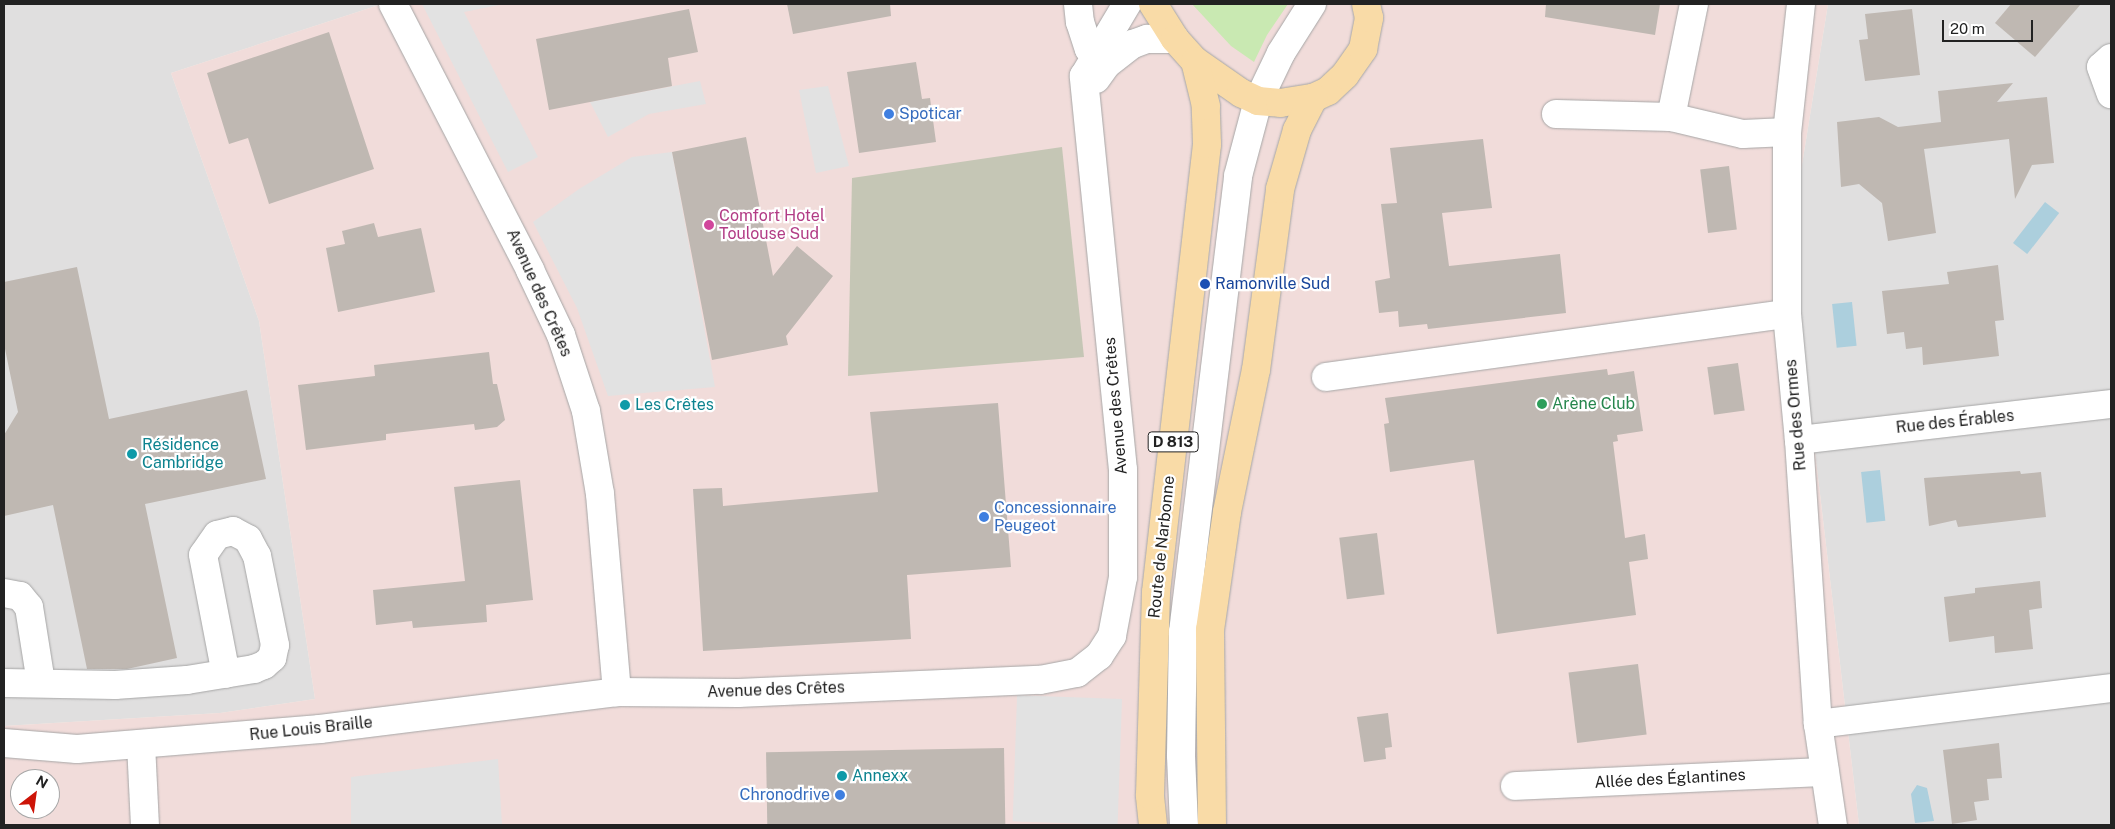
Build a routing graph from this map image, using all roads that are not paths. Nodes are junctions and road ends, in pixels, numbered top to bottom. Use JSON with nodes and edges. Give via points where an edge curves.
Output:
{"nodes":[{"id":1,"x":393,"y":4,"type":"edge"},
{"id":2,"x":1078,"y":4,"type":"edge"},
{"id":3,"x":1127,"y":4,"type":"edge"},
{"id":4,"x":1153,"y":4,"type":"edge"},
{"id":5,"x":1312,"y":4,"type":"edge"},
{"id":6,"x":1366,"y":4,"type":"edge"},
{"id":7,"x":1694,"y":4,"type":"edge"},
{"id":8,"x":1801,"y":4,"type":"edge"},
{"id":9,"x":1175,"y":39,"type":"junction"},
{"id":10,"x":1096,"y":55,"type":"junction"},
{"id":11,"x":2111,"y":58,"type":"edge"},
{"id":12,"x":1195,"y":61,"type":"junction"},
{"id":13,"x":2111,"y":94,"type":"edge"},
{"id":14,"x":1086,"y":98,"type":"junction"},
{"id":15,"x":1313,"y":98,"type":"junction"},
{"id":16,"x":1258,"y":101,"type":"junction"},
{"id":17,"x":1556,"y":114,"type":"dead end"},
{"id":18,"x":1672,"y":117,"type":"junction"},
{"id":19,"x":1787,"y":132,"type":"junction"},
{"id":20,"x":1786,"y":314,"type":"junction"},
{"id":21,"x":1326,"y":377,"type":"dead end"},
{"id":22,"x":2111,"y":404,"type":"edge"},
{"id":23,"x":1799,"y":440,"type":"junction"},
{"id":24,"x":4,"y":593,"type":"edge"},
{"id":25,"x":226,"y":674,"type":"junction"},
{"id":26,"x":4,"y":683,"type":"edge"},
{"id":27,"x":41,"y":683,"type":"junction"},
{"id":28,"x":2111,"y":688,"type":"edge"},
{"id":29,"x":617,"y":692,"type":"junction"},
{"id":30,"x":1818,"y":724,"type":"junction"},
{"id":31,"x":4,"y":743,"type":"edge"},
{"id":32,"x":142,"y":744,"type":"junction"},
{"id":33,"x":1825,"y":772,"type":"junction"},
{"id":34,"x":1515,"y":786,"type":"dead end"},
{"id":35,"x":145,"y":825,"type":"edge"},
{"id":36,"x":1153,"y":825,"type":"edge"},
{"id":37,"x":1184,"y":825,"type":"edge"},
{"id":38,"x":1212,"y":825,"type":"edge"},
{"id":39,"x":1833,"y":825,"type":"edge"}],
"edges":[{"from":1,"to":29,"type":"street","name":"Avenue des Crêtes","via":[[538,286],[561,335],[586,411],[600,494]]},
{"from":2,"to":10,"type":"street","via":[[1089,49]]},
{"from":3,"to":10,"type":"street","name":"Avenue des Crêtes"},
{"from":4,"to":9,"type":"main road","number":"D 813"},
{"from":5,"to":16,"type":"street","via":[[1281,53]]},
{"from":6,"to":15,"type":"main road","number":"D 813","via":[[1369,18],[1363,48],[1345,75],[1328,91]]},
{"from":7,"to":18,"type":"street"},
{"from":8,"to":19,"type":"street","name":"Rue des Ormes"},
{"from":9,"to":12,"type":"main road","number":"D 813"},
{"from":9,"to":14,"type":"street","via":[[1147,39],[1120,52],[1107,64]]},
{"from":10,"to":14,"type":"street","name":"Avenue des Crêtes","via":[[1084,76]]},
{"from":11,"to":13,"type":"street","via":[[2101,67]]},
{"from":12,"to":16,"type":"main road","number":"D 813","via":[[1228,85]]},
{"from":12,"to":36,"type":"main road","name":"Route de Narbonne","number":"D 813","via":[[1206,106],[1207,144],[1156,592],[1150,795]]},
{"from":14,"to":29,"type":"street","name":"Avenue des Crêtes","via":[[1123,470],[1123,576],[1119,608],[1112,636],[1099,656],[1077,673],[1040,680],[738,693]]},
{"from":15,"to":16,"type":"main road","number":"D 813","via":[[1280,103]]},
{"from":15,"to":38,"type":"main road","via":[[1297,130],[1280,189],[1256,370],[1227,512],[1210,630]]},
{"from":16,"to":37,"type":"street","via":[[1238,176],[1183,632],[1181,755]]},
{"from":17,"to":18,"type":"street"},
{"from":18,"to":19,"type":"street","via":[[1743,134]]},
{"from":19,"to":20,"type":"street","name":"Rue des Ormes"},
{"from":20,"to":21,"type":"street"},
{"from":20,"to":23,"type":"street","name":"Rue des Ormes"},
{"from":22,"to":23,"type":"street","name":"Rue des Érables"},
{"from":23,"to":30,"type":"street","name":"Rue des Ormes"},
{"from":24,"to":27,"type":"street","via":[[20,596],[29,607]]},
{"from":25,"to":25,"type":"street","via":[[264,665],[272,658],[275,645],[254,547],[241,533],[233,531],[217,535],[203,555]]},
{"from":25,"to":27,"type":"street","via":[[116,685]]},
{"from":26,"to":27,"type":"street"},
{"from":28,"to":30,"type":"street"},
{"from":29,"to":32,"type":"street","name":"Rue Louis Braille","via":[[320,729]]},
{"from":30,"to":33,"type":"street","name":"Rue des Ormes"},
{"from":31,"to":32,"type":"street","name":"Rue Louis Braille","via":[[77,749]]},
{"from":32,"to":35,"type":"street"},
{"from":33,"to":34,"type":"street","name":"Allée des Églantines"},
{"from":33,"to":39,"type":"street","name":"Rue des Ormes"}]}
